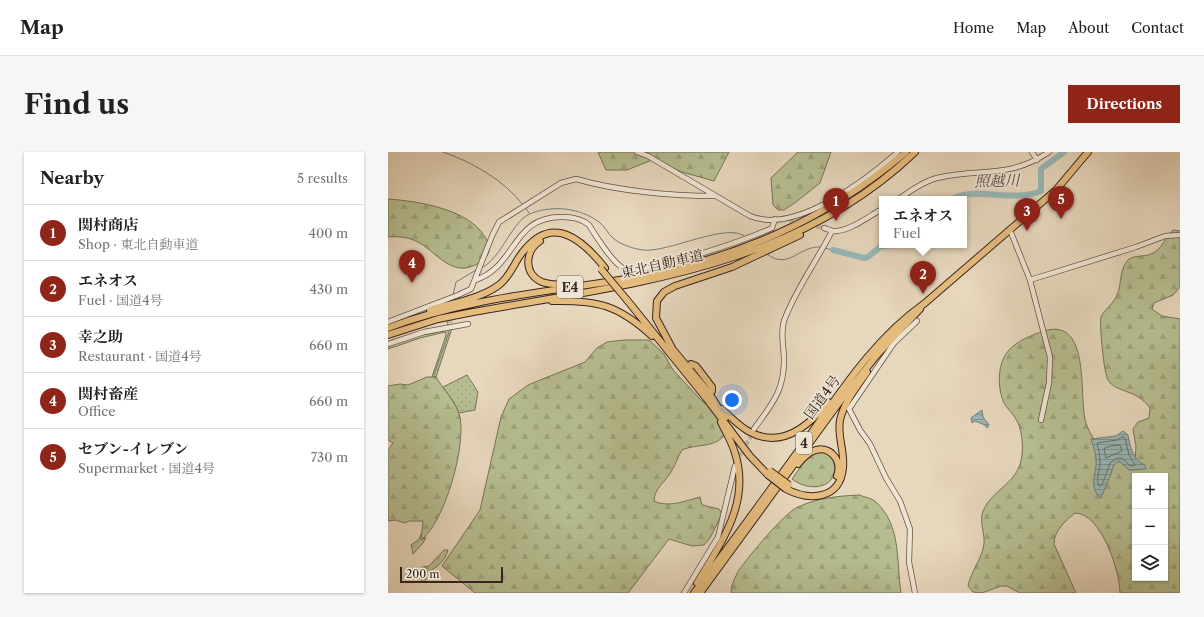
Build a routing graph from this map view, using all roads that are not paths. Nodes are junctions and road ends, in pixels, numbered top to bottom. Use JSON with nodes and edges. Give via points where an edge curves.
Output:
{"nodes":[{"id":1,"x":637,"y":152,"type":"edge"},
{"id":2,"x":898,"y":152,"type":"edge"},
{"id":3,"x":906,"y":152,"type":"edge"},
{"id":4,"x":915,"y":152,"type":"edge"},
{"id":5,"x":1032,"y":152,"type":"edge"},
{"id":6,"x":1049,"y":152,"type":"edge"},
{"id":7,"x":1088,"y":152,"type":"edge"},
{"id":8,"x":1037,"y":160,"type":"junction"},
{"id":9,"x":715,"y":196,"type":"junction"},
{"id":10,"x":904,"y":196,"type":"edge"},
{"id":11,"x":879,"y":211,"type":"edge"},
{"id":12,"x":775,"y":219,"type":"junction"},
{"id":13,"x":824,"y":228,"type":"tunnel mouth"},
{"id":14,"x":1010,"y":230,"type":"junction"},
{"id":15,"x":832,"y":231,"type":"junction"},
{"id":16,"x":1180,"y":235,"type":"edge"},
{"id":17,"x":759,"y":252,"type":"junction"},
{"id":18,"x":603,"y":268,"type":"junction"},
{"id":19,"x":476,"y":280,"type":"junction"},
{"id":20,"x":1030,"y":280,"type":"junction"},
{"id":21,"x":585,"y":285,"type":"junction"},
{"id":22,"x":509,"y":305,"type":"junction"},
{"id":23,"x":917,"y":321,"type":"dead end"},
{"id":24,"x":388,"y":322,"type":"edge"},
{"id":25,"x":468,"y":324,"type":"dead end"},
{"id":26,"x":388,"y":327,"type":"edge"},
{"id":27,"x":388,"y":335,"type":"edge"},
{"id":28,"x":894,"y":335,"type":"junction"},
{"id":29,"x":388,"y":344,"type":"edge"},
{"id":30,"x":876,"y":346,"type":"junction"},
{"id":31,"x":670,"y":351,"type":"junction"},
{"id":32,"x":877,"y":355,"type":"junction"},
{"id":33,"x":684,"y":361,"type":"junction"},
{"id":34,"x":714,"y":401,"type":"junction"},
{"id":35,"x":1041,"y":420,"type":"dead end"},
{"id":36,"x":754,"y":429,"type":"tunnel mouth"},
{"id":37,"x":735,"y":466,"type":"tunnel mouth"},
{"id":38,"x":786,"y":476,"type":"junction"},
{"id":39,"x":787,"y":487,"type":"junction"},
{"id":40,"x":684,"y":593,"type":"edge"},
{"id":41,"x":693,"y":593,"type":"edge"},
{"id":42,"x":700,"y":593,"type":"edge"},
{"id":43,"x":915,"y":593,"type":"edge"}],
"edges":[{"from":1,"to":9,"type":"street"},
{"from":2,"to":12,"type":"street","via":[[850,188],[808,213]]},
{"from":3,"to":21,"type":"highway","name":"東北自動車道","number":"E4","via":[[846,198],[808,220],[751,246],[688,266]]},
{"from":4,"to":17,"type":"highway","via":[[883,180],[797,238]]},
{"from":5,"to":8,"type":"street"},
{"from":6,"to":8,"type":"street"},
{"from":7,"to":14,"type":"highway","name":"国道4号","number":"4","via":[[1056,190]]},
{"from":8,"to":10,"type":"street","via":[[1010,170],[936,178]]},
{"from":9,"to":12,"type":"street","via":[[759,219]]},
{"from":9,"to":19,"type":"street","via":[[662,193],[610,186],[576,178],[561,183],[499,222]]},
{"from":11,"to":15,"type":"street","via":[[849,227]]},
{"from":12,"to":19,"type":"street","via":[[772,228],[744,240],[679,260],[629,269],[618,265],[584,221],[551,218],[536,222],[527,228],[500,265],[490,274]]},
{"from":13,"to":15,"type":"street"},
{"from":14,"to":20,"type":"street"},
{"from":14,"to":28,"type":"highway","name":"国道4号","number":"4","via":[[925,303]]},
{"from":15,"to":36,"type":"street","via":[[784,320],[784,369],[781,389],[772,406]]},
{"from":16,"to":20,"type":"street","via":[[1165,236]]},
{"from":17,"to":22,"type":"highway","name":"東北自動車道","number":"E4","via":[[660,279]]},
{"from":17,"to":31,"type":"highway","via":[[732,267],[664,292],[657,301],[656,318]]},
{"from":18,"to":21,"type":"highway","via":[[582,246],[566,238],[546,238],[531,249],[528,265],[532,275],[537,279],[552,284]]},
{"from":18,"to":26,"type":"highway","via":[[581,241],[570,235],[550,233],[540,236],[530,244],[500,285]]},
{"from":18,"to":31,"type":"highway"},
{"from":19,"to":24,"type":"street","via":[[471,289],[455,297]]},
{"from":20,"to":35,"type":"street","via":[[1050,357],[1050,383]]},
{"from":21,"to":26,"type":"highway","name":"東北自動車道","number":"E4","via":[[457,307]]},
{"from":22,"to":27,"type":"highway","name":"東北自動車道","number":"E4","via":[[438,319]]},
{"from":22,"to":31,"type":"highway","via":[[571,301],[601,304],[625,314]]},
{"from":23,"to":28,"type":"street"},
{"from":25,"to":29,"type":"street","via":[[451,325]]},
{"from":28,"to":30,"type":"highway","name":"国道4号","number":"4"},
{"from":28,"to":32,"type":"highway","name":"国道4号","number":"4"},
{"from":28,"to":43,"type":"street","via":[[849,412],[870,444],[900,501],[910,529],[909,562]]},
{"from":30,"to":34,"type":"highway","via":[[862,358],[818,415],[796,433],[771,438],[759,436],[740,426]]},
{"from":30,"to":41,"type":"highway","name":"国道4号","number":"4"},
{"from":31,"to":33,"type":"highway"},
{"from":31,"to":34,"type":"highway","via":[[686,374]]},
{"from":32,"to":38,"type":"highway","name":"国道4号","number":"4"},
{"from":32,"to":39,"type":"highway","via":[[844,408],[840,421],[843,469],[836,485],[825,494],[812,497],[804,496]]},
{"from":33,"to":34,"type":"highway"},
{"from":33,"to":34,"type":"highway","via":[[691,364]]},
{"from":34,"to":39,"type":"highway","bridge":true,"via":[[750,456]]},
{"from":34,"to":41,"type":"highway","via":[[735,452],[740,472],[739,495],[730,528]]},
{"from":37,"to":40,"type":"street","via":[[718,536]]},
{"from":38,"to":39,"type":"highway","via":[[805,456],[818,450],[832,453],[838,463],[838,474],[826,489],[808,493]]},
{"from":38,"to":42,"type":"highway","name":"国道4号","number":"4"}]}
